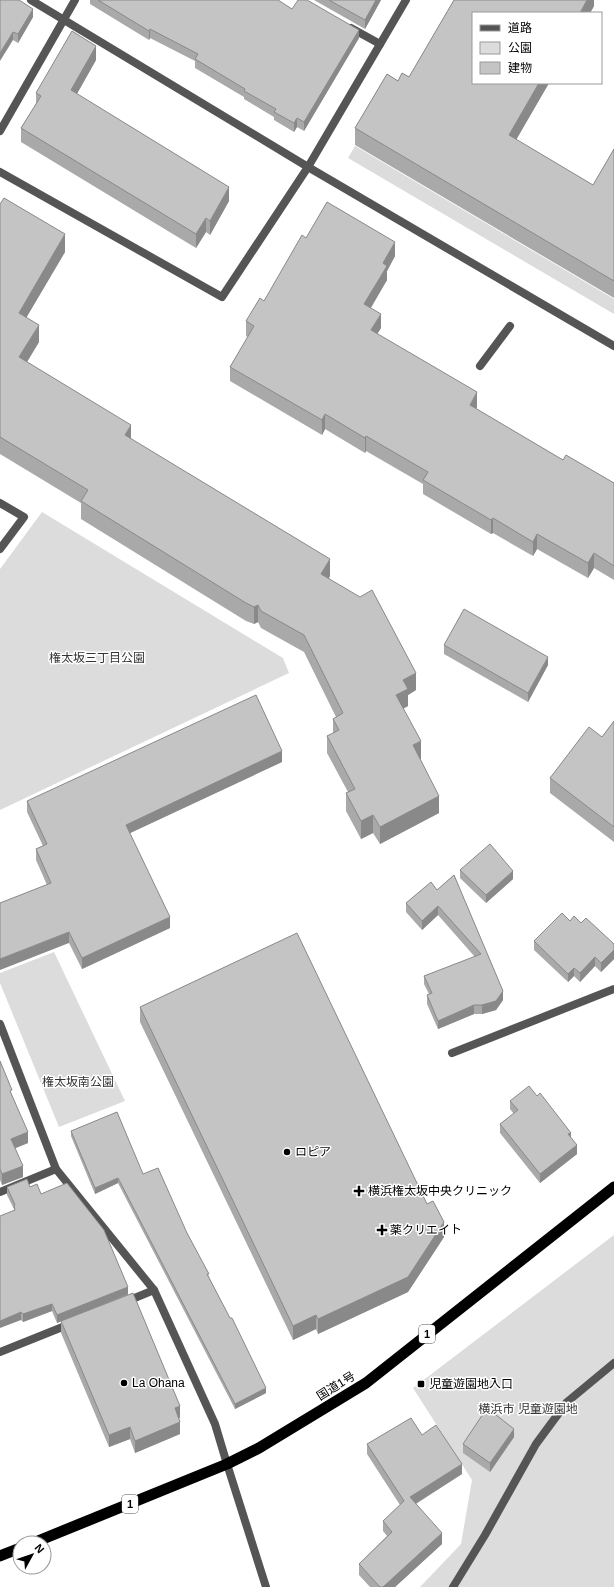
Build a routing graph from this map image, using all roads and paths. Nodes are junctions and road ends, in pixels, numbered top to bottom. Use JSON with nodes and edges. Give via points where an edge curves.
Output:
{"nodes":[{"id":1,"x":31,"y":0,"type":"edge"},
{"id":2,"x":75,"y":0,"type":"edge"},
{"id":3,"x":406,"y":0,"type":"edge"},
{"id":4,"x":63,"y":20,"type":"junction"},
{"id":5,"x":342,"y":22,"type":"edge"},
{"id":6,"x":380,"y":44,"type":"junction"},
{"id":7,"x":0,"y":131,"type":"edge"},
{"id":8,"x":308,"y":167,"type":"junction"},
{"id":9,"x":0,"y":172,"type":"edge"},
{"id":10,"x":510,"y":326,"type":"dead end"},
{"id":11,"x":614,"y":346,"type":"edge"},
{"id":12,"x":480,"y":366,"type":"dead end"},
{"id":13,"x":0,"y":503,"type":"edge"},
{"id":14,"x":0,"y":549,"type":"edge"},
{"id":15,"x":614,"y":989,"type":"edge"},
{"id":16,"x":0,"y":1024,"type":"edge"},
{"id":17,"x":2,"y":1038,"type":"edge"},
{"id":18,"x":452,"y":1053,"type":"dead end"},
{"id":19,"x":56,"y":1169,"type":"junction"},
{"id":20,"x":614,"y":1187,"type":"edge"},
{"id":21,"x":0,"y":1192,"type":"edge"},
{"id":22,"x":154,"y":1290,"type":"junction"},
{"id":23,"x":117,"y":1305,"type":"edge"},
{"id":24,"x":81,"y":1320,"type":"edge"},
{"id":25,"x":0,"y":1352,"type":"edge"},
{"id":26,"x":614,"y":1363,"type":"edge"},
{"id":27,"x":228,"y":1464,"type":"junction"},
{"id":28,"x":52,"y":1535,"type":"edge"},
{"id":29,"x":12,"y":1551,"type":"edge"},
{"id":30,"x":0,"y":1556,"type":"edge"},
{"id":31,"x":266,"y":1587,"type":"edge"},
{"id":32,"x":453,"y":1587,"type":"edge"}],
"edges":[{"from":1,"to":4,"type":"street"},
{"from":2,"to":4,"type":"street"},
{"from":3,"to":6,"type":"street"},
{"from":4,"to":7,"type":"street"},
{"from":4,"to":8,"type":"street"},
{"from":5,"to":6,"type":"street"},
{"from":6,"to":8,"type":"street"},
{"from":8,"to":9,"type":"street","via":[[222,297]]},
{"from":8,"to":11,"type":"street"},
{"from":10,"to":12,"type":"street"},
{"from":13,"to":14,"type":"street","via":[[24,517]]},
{"from":15,"to":18,"type":"street"},
{"from":16,"to":17,"type":"street"},
{"from":17,"to":19,"type":"street"},
{"from":19,"to":21,"type":"street"},
{"from":19,"to":22,"type":"street"},
{"from":20,"to":27,"type":"highway","name":"国道1号","number":"1","via":[[366,1383]]},
{"from":22,"to":23,"type":"street"},
{"from":22,"to":27,"type":"street","via":[[215,1424]]},
{"from":24,"to":25,"type":"street"},
{"from":26,"to":32,"type":"street","via":[[567,1402],[536,1444]]},
{"from":27,"to":28,"type":"highway","name":"国道1号","number":"1"},
{"from":27,"to":31,"type":"street"},
{"from":29,"to":30,"type":"highway"}]}
